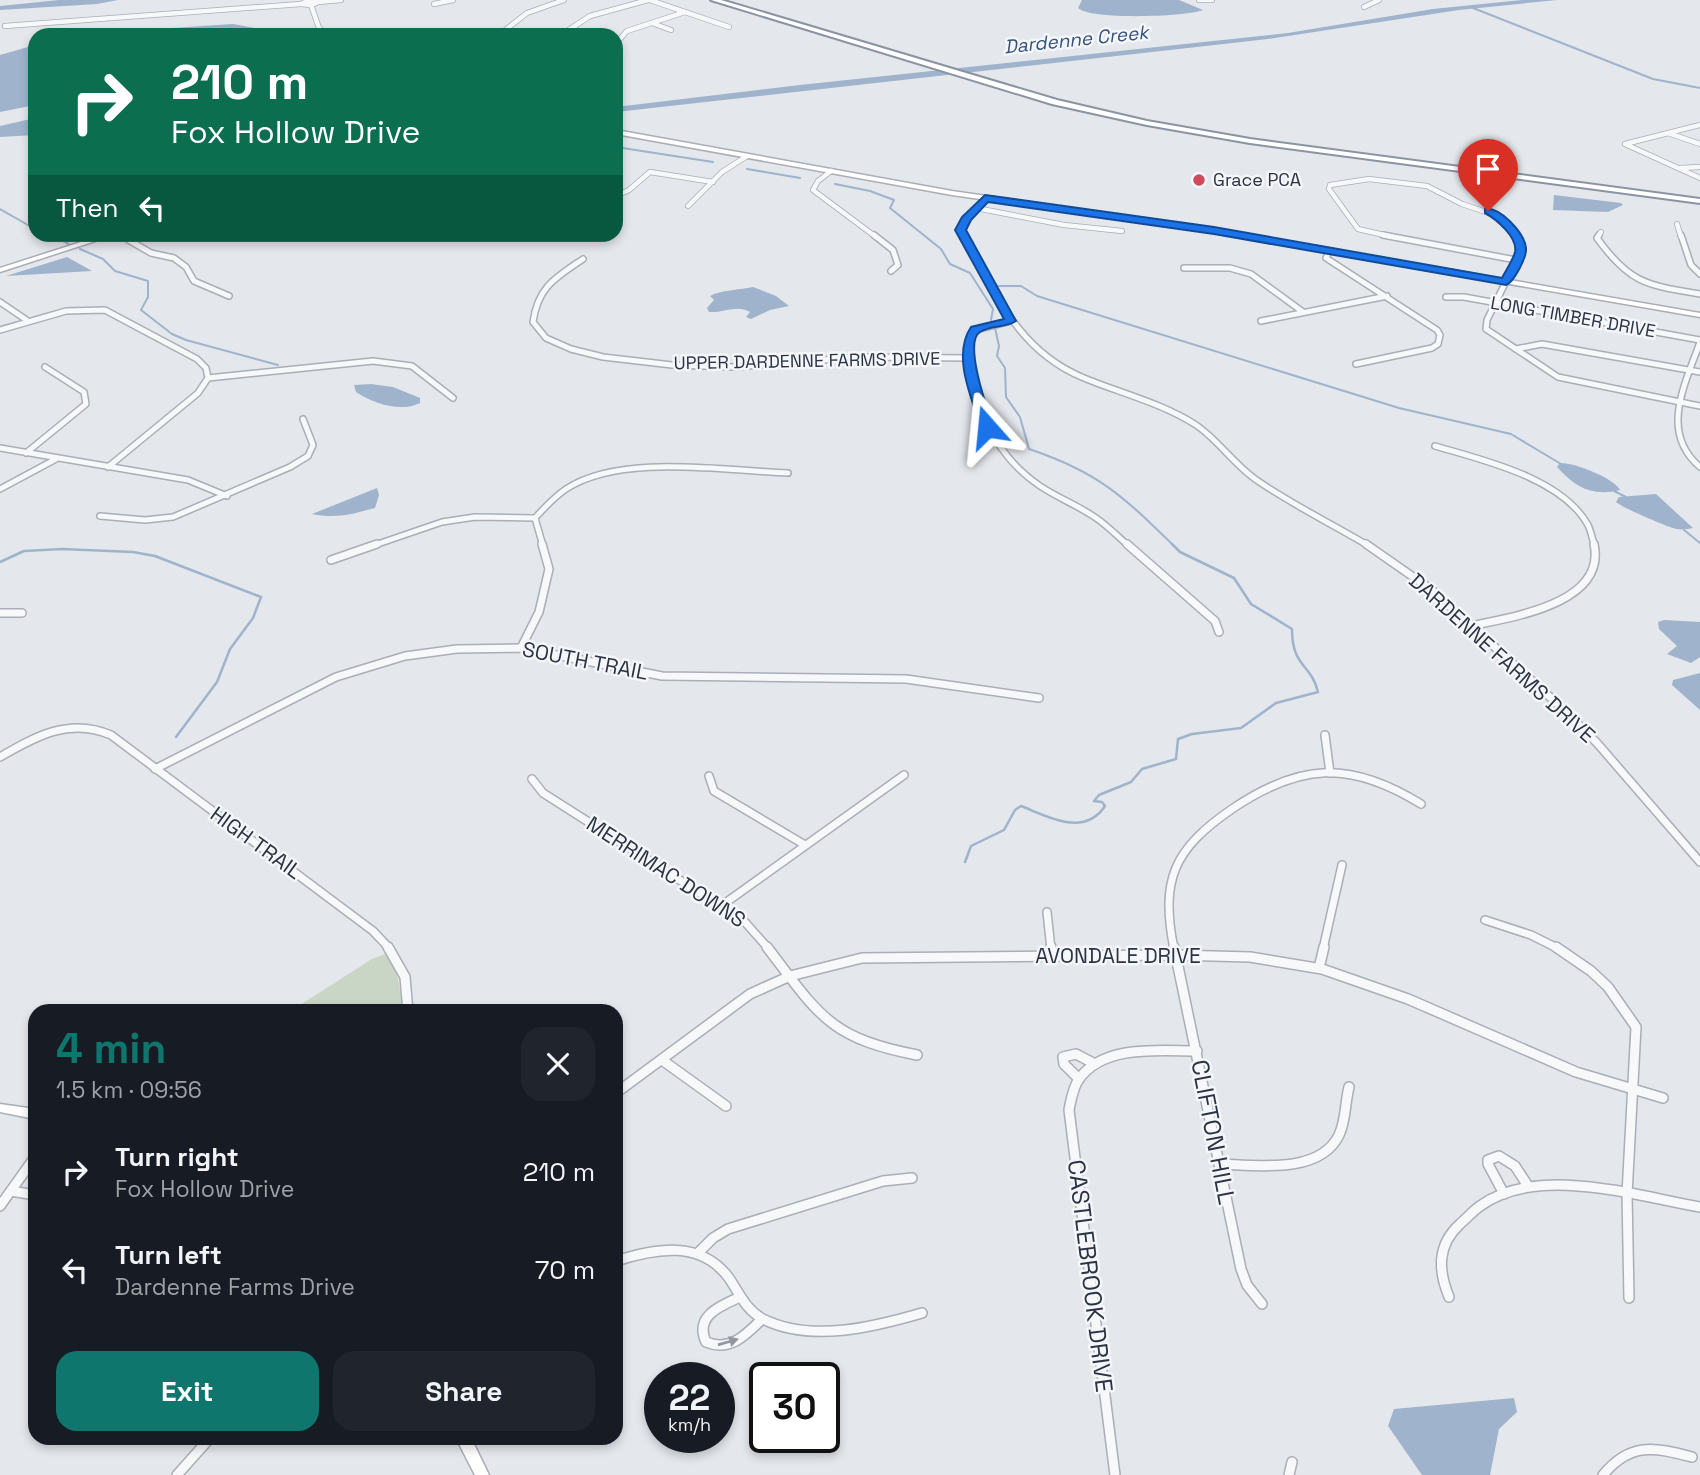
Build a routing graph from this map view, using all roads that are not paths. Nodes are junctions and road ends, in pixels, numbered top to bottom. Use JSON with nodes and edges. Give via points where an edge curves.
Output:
{"nodes":[{"id":1,"x":341,"y":0,"type":"edge"},
{"id":2,"x":453,"y":0,"type":"edge"},
{"id":3,"x":564,"y":0,"type":"edge"},
{"id":4,"x":649,"y":0,"type":"edge"},
{"id":5,"x":714,"y":0,"type":"edge"},
{"id":6,"x":734,"y":0,"type":"edge"},
{"id":7,"x":1199,"y":0,"type":"edge"},
{"id":8,"x":1212,"y":0,"type":"edge"},
{"id":9,"x":1379,"y":0,"type":"edge"},
{"id":10,"x":248,"y":2,"type":"dead end"},
{"id":11,"x":318,"y":2,"type":"junction"},
{"id":12,"x":301,"y":4,"type":"junction"},
{"id":13,"x":434,"y":4,"type":"dead end"},
{"id":14,"x":311,"y":5,"type":"junction"},
{"id":15,"x":1364,"y":7,"type":"dead end"},
{"id":16,"x":249,"y":9,"type":"junction"},
{"id":17,"x":685,"y":12,"type":"junction"},
{"id":18,"x":652,"y":22,"type":"junction"},
{"id":19,"x":2,"y":26,"type":"edge"},
{"id":20,"x":729,"y":27,"type":"dead end"},
{"id":21,"x":319,"y":28,"type":"edge"},
{"id":22,"x":508,"y":28,"type":"edge"},
{"id":23,"x":569,"y":28,"type":"edge"},
{"id":24,"x":671,"y":30,"type":"dead end"},
{"id":25,"x":623,"y":35,"type":"edge"},
{"id":26,"x":1700,"y":125,"type":"edge"},
{"id":27,"x":1667,"y":132,"type":"junction"},
{"id":28,"x":623,"y":133,"type":"edge"},
{"id":29,"x":1700,"y":145,"type":"edge"},
{"id":30,"x":747,"y":156,"type":"junction"},
{"id":31,"x":1700,"y":167,"type":"edge"},
{"id":32,"x":1677,"y":168,"type":"junction"},
{"id":33,"x":831,"y":171,"type":"junction"},
{"id":34,"x":1700,"y":178,"type":"edge"},
{"id":35,"x":713,"y":182,"type":"junction"},
{"id":36,"x":623,"y":193,"type":"edge"},
{"id":37,"x":1700,"y":195,"type":"edge"},
{"id":38,"x":985,"y":198,"type":"junction"},
{"id":39,"x":1700,"y":201,"type":"edge"},
{"id":40,"x":688,"y":206,"type":"dead end"},
{"id":41,"x":976,"y":208,"type":"junction"},
{"id":42,"x":1677,"y":224,"type":"dead end"},
{"id":43,"x":1122,"y":232,"type":"dead end"},
{"id":44,"x":1601,"y":232,"type":"dead end"},
{"id":45,"x":90,"y":242,"type":"edge"},
{"id":46,"x":131,"y":242,"type":"edge"},
{"id":47,"x":1329,"y":251,"type":"junction"},
{"id":48,"x":583,"y":259,"type":"dead end"},
{"id":49,"x":1516,"y":260,"type":"junction"},
{"id":50,"x":1184,"y":268,"type":"dead end"},
{"id":51,"x":0,"y":270,"type":"edge"},
{"id":52,"x":891,"y":271,"type":"dead end"},
{"id":53,"x":1700,"y":274,"type":"edge"},
{"id":54,"x":1506,"y":282,"type":"junction"},
{"id":55,"x":1700,"y":294,"type":"edge"},
{"id":56,"x":229,"y":296,"type":"dead end"},
{"id":57,"x":1387,"y":296,"type":"junction"},
{"id":58,"x":1446,"y":297,"type":"dead end"},
{"id":59,"x":0,"y":302,"type":"edge"},
{"id":60,"x":1496,"y":303,"type":"junction"},
{"id":61,"x":1303,"y":312,"type":"junction"},
{"id":62,"x":1700,"y":315,"type":"edge"},
{"id":63,"x":28,"y":321,"type":"junction"},
{"id":64,"x":1011,"y":321,"type":"junction"},
{"id":65,"x":1261,"y":321,"type":"dead end"},
{"id":66,"x":0,"y":330,"type":"edge"},
{"id":67,"x":1700,"y":341,"type":"edge"},
{"id":68,"x":1516,"y":349,"type":"junction"},
{"id":69,"x":969,"y":358,"type":"junction"},
{"id":70,"x":1356,"y":364,"type":"dead end"},
{"id":71,"x":45,"y":367,"type":"dead end"},
{"id":72,"x":1691,"y":370,"type":"junction"},
{"id":73,"x":1700,"y":372,"type":"edge"},
{"id":74,"x":208,"y":378,"type":"junction"},
{"id":75,"x":453,"y":398,"type":"dead end"},
{"id":76,"x":1681,"y":402,"type":"junction"},
{"id":77,"x":1700,"y":406,"type":"edge"},
{"id":78,"x":303,"y":419,"type":"dead end"},
{"id":79,"x":1435,"y":446,"type":"dead end"},
{"id":80,"x":0,"y":448,"type":"edge"},
{"id":81,"x":26,"y":453,"type":"junction"},
{"id":82,"x":1690,"y":458,"type":"junction"},
{"id":83,"x":1700,"y":458,"type":"edge"},
{"id":84,"x":57,"y":459,"type":"junction"},
{"id":85,"x":108,"y":467,"type":"junction"},
{"id":86,"x":1700,"y":467,"type":"edge"},
{"id":87,"x":788,"y":474,"type":"dead end"},
{"id":88,"x":0,"y":489,"type":"edge"},
{"id":89,"x":227,"y":496,"type":"junction"},
{"id":90,"x":100,"y":516,"type":"dead end"},
{"id":91,"x":535,"y":518,"type":"junction"},
{"id":92,"x":331,"y":560,"type":"dead end"},
{"id":93,"x":0,"y":613,"type":"edge"},
{"id":94,"x":22,"y":613,"type":"dead end"},
{"id":95,"x":1471,"y":626,"type":"junction"},
{"id":96,"x":1219,"y":632,"type":"dead end"},
{"id":97,"x":521,"y":648,"type":"junction"},
{"id":98,"x":1039,"y":698,"type":"dead end"},
{"id":99,"x":1325,"y":735,"type":"dead end"},
{"id":100,"x":0,"y":757,"type":"edge"},
{"id":101,"x":155,"y":769,"type":"junction"},
{"id":102,"x":1330,"y":773,"type":"junction"},
{"id":103,"x":904,"y":775,"type":"dead end"},
{"id":104,"x":709,"y":776,"type":"dead end"},
{"id":105,"x":532,"y":779,"type":"dead end"},
{"id":106,"x":1421,"y":804,"type":"dead end"},
{"id":107,"x":806,"y":845,"type":"junction"},
{"id":108,"x":1700,"y":862,"type":"edge"},
{"id":109,"x":1342,"y":865,"type":"dead end"},
{"id":110,"x":721,"y":906,"type":"junction"},
{"id":111,"x":1046,"y":912,"type":"dead end"},
{"id":112,"x":1485,"y":920,"type":"dead end"},
{"id":113,"x":1052,"y":955,"type":"junction"},
{"id":114,"x":1175,"y":955,"type":"junction"},
{"id":115,"x":1320,"y":968,"type":"junction"},
{"id":116,"x":790,"y":976,"type":"junction"},
{"id":117,"x":408,"y":1004,"type":"edge"},
{"id":118,"x":1197,"y":1051,"type":"junction"},
{"id":119,"x":917,"y":1055,"type":"dead end"},
{"id":120,"x":662,"y":1060,"type":"junction"},
{"id":121,"x":1095,"y":1064,"type":"junction"},
{"id":122,"x":1079,"y":1079,"type":"junction"},
{"id":123,"x":1349,"y":1087,"type":"dead end"},
{"id":124,"x":623,"y":1088,"type":"edge"},
{"id":125,"x":1634,"y":1092,"type":"junction"},
{"id":126,"x":1663,"y":1098,"type":"dead end"},
{"id":127,"x":726,"y":1106,"type":"dead end"},
{"id":128,"x":0,"y":1108,"type":"edge"},
{"id":129,"x":28,"y":1113,"type":"edge"},
{"id":130,"x":1219,"y":1164,"type":"junction"},
{"id":131,"x":28,"y":1167,"type":"edge"},
{"id":132,"x":912,"y":1178,"type":"dead end"},
{"id":133,"x":1528,"y":1186,"type":"junction"},
{"id":134,"x":11,"y":1191,"type":"junction"},
{"id":135,"x":28,"y":1194,"type":"edge"},
{"id":136,"x":1504,"y":1194,"type":"junction"},
{"id":137,"x":1628,"y":1194,"type":"junction"},
{"id":138,"x":0,"y":1206,"type":"edge"},
{"id":139,"x":1700,"y":1207,"type":"edge"},
{"id":140,"x":698,"y":1253,"type":"junction"},
{"id":141,"x":623,"y":1259,"type":"edge"},
{"id":142,"x":740,"y":1297,"type":"junction"},
{"id":143,"x":1449,"y":1297,"type":"dead end"},
{"id":144,"x":1629,"y":1298,"type":"dead end"},
{"id":145,"x":1262,"y":1304,"type":"dead end"},
{"id":146,"x":922,"y":1313,"type":"dead end"},
{"id":147,"x":762,"y":1319,"type":"junction"},
{"id":148,"x":203,"y":1445,"type":"edge"},
{"id":149,"x":467,"y":1445,"type":"edge"},
{"id":150,"x":1692,"y":1457,"type":"dead end"},
{"id":151,"x":1292,"y":1462,"type":"dead end"},
{"id":152,"x":177,"y":1475,"type":"edge"},
{"id":153,"x":482,"y":1475,"type":"edge"},
{"id":154,"x":1115,"y":1475,"type":"edge"},
{"id":155,"x":1289,"y":1475,"type":"edge"},
{"id":156,"x":1603,"y":1475,"type":"edge"}],
"edges":[{"from":1,"to":11,"type":"street"},
{"from":2,"to":13,"type":"street"},
{"from":3,"to":22,"type":"street","via":[[527,13]]},
{"from":4,"to":17,"type":"street"},
{"from":4,"to":23,"type":"street","via":[[586,17]]},
{"from":5,"to":39,"type":"highway","via":[[1092,111],[1181,130]]},
{"from":6,"to":37,"type":"highway","via":[[1099,107],[1188,125]]},
{"from":7,"to":8,"type":"street"},
{"from":9,"to":15,"type":"street"},
{"from":10,"to":16,"type":"street"},
{"from":11,"to":12,"type":"street"},
{"from":11,"to":14,"type":"street"},
{"from":12,"to":14,"type":"street"},
{"from":12,"to":16,"type":"street"},
{"from":14,"to":21,"type":"street"},
{"from":16,"to":19,"type":"street"},
{"from":17,"to":18,"type":"street"},
{"from":17,"to":20,"type":"street"},
{"from":18,"to":24,"type":"street"},
{"from":18,"to":25,"type":"street"},
{"from":26,"to":27,"type":"street"},
{"from":27,"to":29,"type":"street"},
{"from":27,"to":32,"type":"street","via":[[1625,144]]},
{"from":28,"to":30,"type":"main road"},
{"from":30,"to":33,"type":"main road"},
{"from":30,"to":35,"type":"street"},
{"from":31,"to":32,"type":"street"},
{"from":32,"to":34,"type":"street"},
{"from":33,"to":38,"type":"main road"},
{"from":33,"to":52,"type":"street","via":[[813,190],[893,250],[898,265]]},
{"from":35,"to":36,"type":"street","via":[[661,172],[644,175]]},
{"from":35,"to":40,"type":"street"},
{"from":38,"to":41,"type":"street","name":"DARDENNE FARMS DRIVE"},
{"from":38,"to":47,"type":"main road"},
{"from":41,"to":43,"type":"street"},
{"from":41,"to":64,"type":"street","name":"DARDENNE FARMS DRIVE","via":[[961,230]]},
{"from":42,"to":53,"type":"street","via":[[1691,265]]},
{"from":44,"to":55,"type":"street","via":[[1597,239],[1626,275],[1644,284]]},
{"from":45,"to":51,"type":"main road"},
{"from":46,"to":56,"type":"street","via":[[174,258],[194,282]]},
{"from":47,"to":54,"type":"main road"},
{"from":47,"to":57,"type":"street","via":[[1326,258],[1334,265]]},
{"from":48,"to":69,"type":"street","name":"UPPER DARDENNE FARMS DRIVE","via":[[553,281],[535,304],[532,320],[536,331],[555,345],[600,357],[719,367],[848,358]]},
{"from":49,"to":49,"type":"street","via":[[1520,244],[1501,217],[1439,191],[1360,179],[1338,182],[1328,189],[1365,232]]},
{"from":49,"to":54,"type":"street"},
{"from":50,"to":61,"type":"street","via":[[1230,268],[1251,274]]},
{"from":54,"to":60,"type":"street"},
{"from":54,"to":62,"type":"main road"},
{"from":57,"to":61,"type":"street"},
{"from":57,"to":70,"type":"street","via":[[1437,330],[1440,342],[1432,348]]},
{"from":58,"to":60,"type":"street","name":"LONG TIMBER DRIVE"},
{"from":59,"to":63,"type":"street"},
{"from":60,"to":67,"type":"street","name":"LONG TIMBER DRIVE"},
{"from":60,"to":68,"type":"street","via":[[1486,329]]},
{"from":61,"to":65,"type":"street"},
{"from":63,"to":66,"type":"street"},
{"from":63,"to":74,"type":"street","via":[[80,308],[113,312],[197,359]]},
{"from":64,"to":69,"type":"street","via":[[975,330],[969,338]]},
{"from":64,"to":95,"type":"street","name":"DARDENNE FARMS DRIVE","via":[[1026,340],[1081,377],[1197,426],[1256,480],[1373,548],[1432,590]]},
{"from":67,"to":72,"type":"street"},
{"from":68,"to":72,"type":"street","via":[[1562,346]]},
{"from":68,"to":76,"type":"street","via":[[1558,377]]},
{"from":69,"to":96,"type":"street","via":[[987,427],[1012,463],[1040,486],[1097,518],[1215,621]]},
{"from":71,"to":81,"type":"street","via":[[84,392],[86,404]]},
{"from":72,"to":73,"type":"street"},
{"from":72,"to":76,"type":"street"},
{"from":74,"to":75,"type":"street","via":[[373,361],[412,366]]},
{"from":74,"to":85,"type":"street","via":[[193,398]]},
{"from":76,"to":77,"type":"street"},
{"from":76,"to":82,"type":"street","via":[[1678,438]]},
{"from":78,"to":89,"type":"street","via":[[313,445],[308,456]]},
{"from":79,"to":95,"type":"street","via":[[1520,473],[1569,504],[1593,532],[1597,556],[1592,571],[1571,594],[1536,609]]},
{"from":80,"to":81,"type":"street"},
{"from":81,"to":84,"type":"street"},
{"from":82,"to":83,"type":"street"},
{"from":82,"to":86,"type":"street"},
{"from":84,"to":85,"type":"street"},
{"from":84,"to":88,"type":"street"},
{"from":85,"to":89,"type":"street","via":[[200,483]]},
{"from":87,"to":91,"type":"street","via":[[614,470],[573,483],[545,503]]},
{"from":89,"to":90,"type":"street","via":[[173,517]]},
{"from":91,"to":92,"type":"street","via":[[475,517],[442,522]]},
{"from":91,"to":97,"type":"street","via":[[549,569],[539,612]]},
{"from":93,"to":94,"type":"street"},
{"from":95,"to":108,"type":"street","name":"DARDENNE FARMS DRIVE","via":[[1588,735]]},
{"from":97,"to":98,"type":"street","name":"SOUTH TRAIL","via":[[662,676],[906,679]]},
{"from":97,"to":101,"type":"street","name":"SOUTH TRAIL","via":[[430,651],[356,670],[317,685]]},
{"from":99,"to":102,"type":"street"},
{"from":100,"to":101,"type":"street","name":"HIGH TRAIL","via":[[55,729],[82,726],[102,730]]},
{"from":101,"to":117,"type":"street","name":"HIGH TRAIL","via":[[373,930],[397,956],[407,982]]},
{"from":102,"to":106,"type":"street","name":"CLIFTON HILL","via":[[1372,779]]},
{"from":102,"to":114,"type":"street","name":"CLIFTON HILL","via":[[1299,775],[1271,785],[1211,823],[1185,847],[1168,881],[1166,901]]},
{"from":103,"to":107,"type":"street"},
{"from":104,"to":107,"type":"street","via":[[714,791]]},
{"from":105,"to":110,"type":"street","name":"MERRIMAC DOWNS","via":[[543,793]]},
{"from":107,"to":110,"type":"street"},
{"from":109,"to":115,"type":"street"},
{"from":110,"to":116,"type":"street","name":"MERRIMAC DOWNS","via":[[761,936]]},
{"from":111,"to":113,"type":"street"},
{"from":112,"to":125,"type":"street","via":[[1516,928],[1564,950],[1611,989],[1636,1027]]},
{"from":113,"to":114,"type":"street","name":"AVONDALE DRIVE"},
{"from":113,"to":116,"type":"street","name":"AVONDALE DRIVE","via":[[862,958]]},
{"from":114,"to":115,"type":"street","name":"AVONDALE DRIVE","via":[[1248,957]]},
{"from":114,"to":118,"type":"street","name":"CLIFTON HILL"},
{"from":115,"to":125,"type":"street","name":"AVONDALE DRIVE","via":[[1383,988],[1578,1074]]},
{"from":116,"to":119,"type":"street","name":"MERRIMAC DOWNS","via":[[823,1017],[844,1033]]},
{"from":116,"to":120,"type":"street","name":"AVONDALE DRIVE","via":[[750,994]]},
{"from":118,"to":121,"type":"street","via":[[1124,1054]]},
{"from":118,"to":130,"type":"street","name":"CLIFTON HILL"},
{"from":120,"to":124,"type":"street","name":"AVONDALE DRIVE"},
{"from":120,"to":127,"type":"street"},
{"from":121,"to":122,"type":"street"},
{"from":121,"to":122,"type":"street","via":[[1080,1054],[1063,1057]]},
{"from":122,"to":154,"type":"street","name":"CASTLEBROOK DRIVE","via":[[1069,1110]]},
{"from":123,"to":130,"type":"street","via":[[1339,1135],[1323,1153],[1297,1163]]},
{"from":125,"to":126,"type":"street","name":"AVONDALE DRIVE"},
{"from":125,"to":137,"type":"street"},
{"from":128,"to":129,"type":"main road"},
{"from":130,"to":145,"type":"street","name":"CLIFTON HILL","via":[[1241,1269],[1247,1286]]},
{"from":131,"to":134,"type":"street"},
{"from":132,"to":140,"type":"street","via":[[883,1181],[728,1229]]},
{"from":133,"to":136,"type":"street"},
{"from":133,"to":136,"type":"street","via":[[1516,1166],[1493,1157],[1488,1164]]},
{"from":133,"to":137,"type":"street","via":[[1583,1185]]},
{"from":134,"to":135,"type":"street"},
{"from":134,"to":138,"type":"street"},
{"from":136,"to":143,"type":"street","via":[[1468,1213],[1443,1249],[1439,1274]]},
{"from":137,"to":139,"type":"street"},
{"from":137,"to":144,"type":"street"},
{"from":140,"to":141,"type":"street","via":[[671,1248]]},
{"from":140,"to":142,"type":"street","via":[[726,1274]]},
{"from":142,"to":147,"type":"street"},
{"from":142,"to":147,"type":"street","one_way":true,"via":[[702,1320],[706,1342],[731,1344]]},
{"from":146,"to":147,"type":"street","via":[[897,1321],[812,1331]]},
{"from":148,"to":152,"type":"street"},
{"from":149,"to":153,"type":"main road"},
{"from":150,"to":156,"type":"street","via":[[1641,1448],[1622,1456]]},
{"from":151,"to":155,"type":"street"}]}
